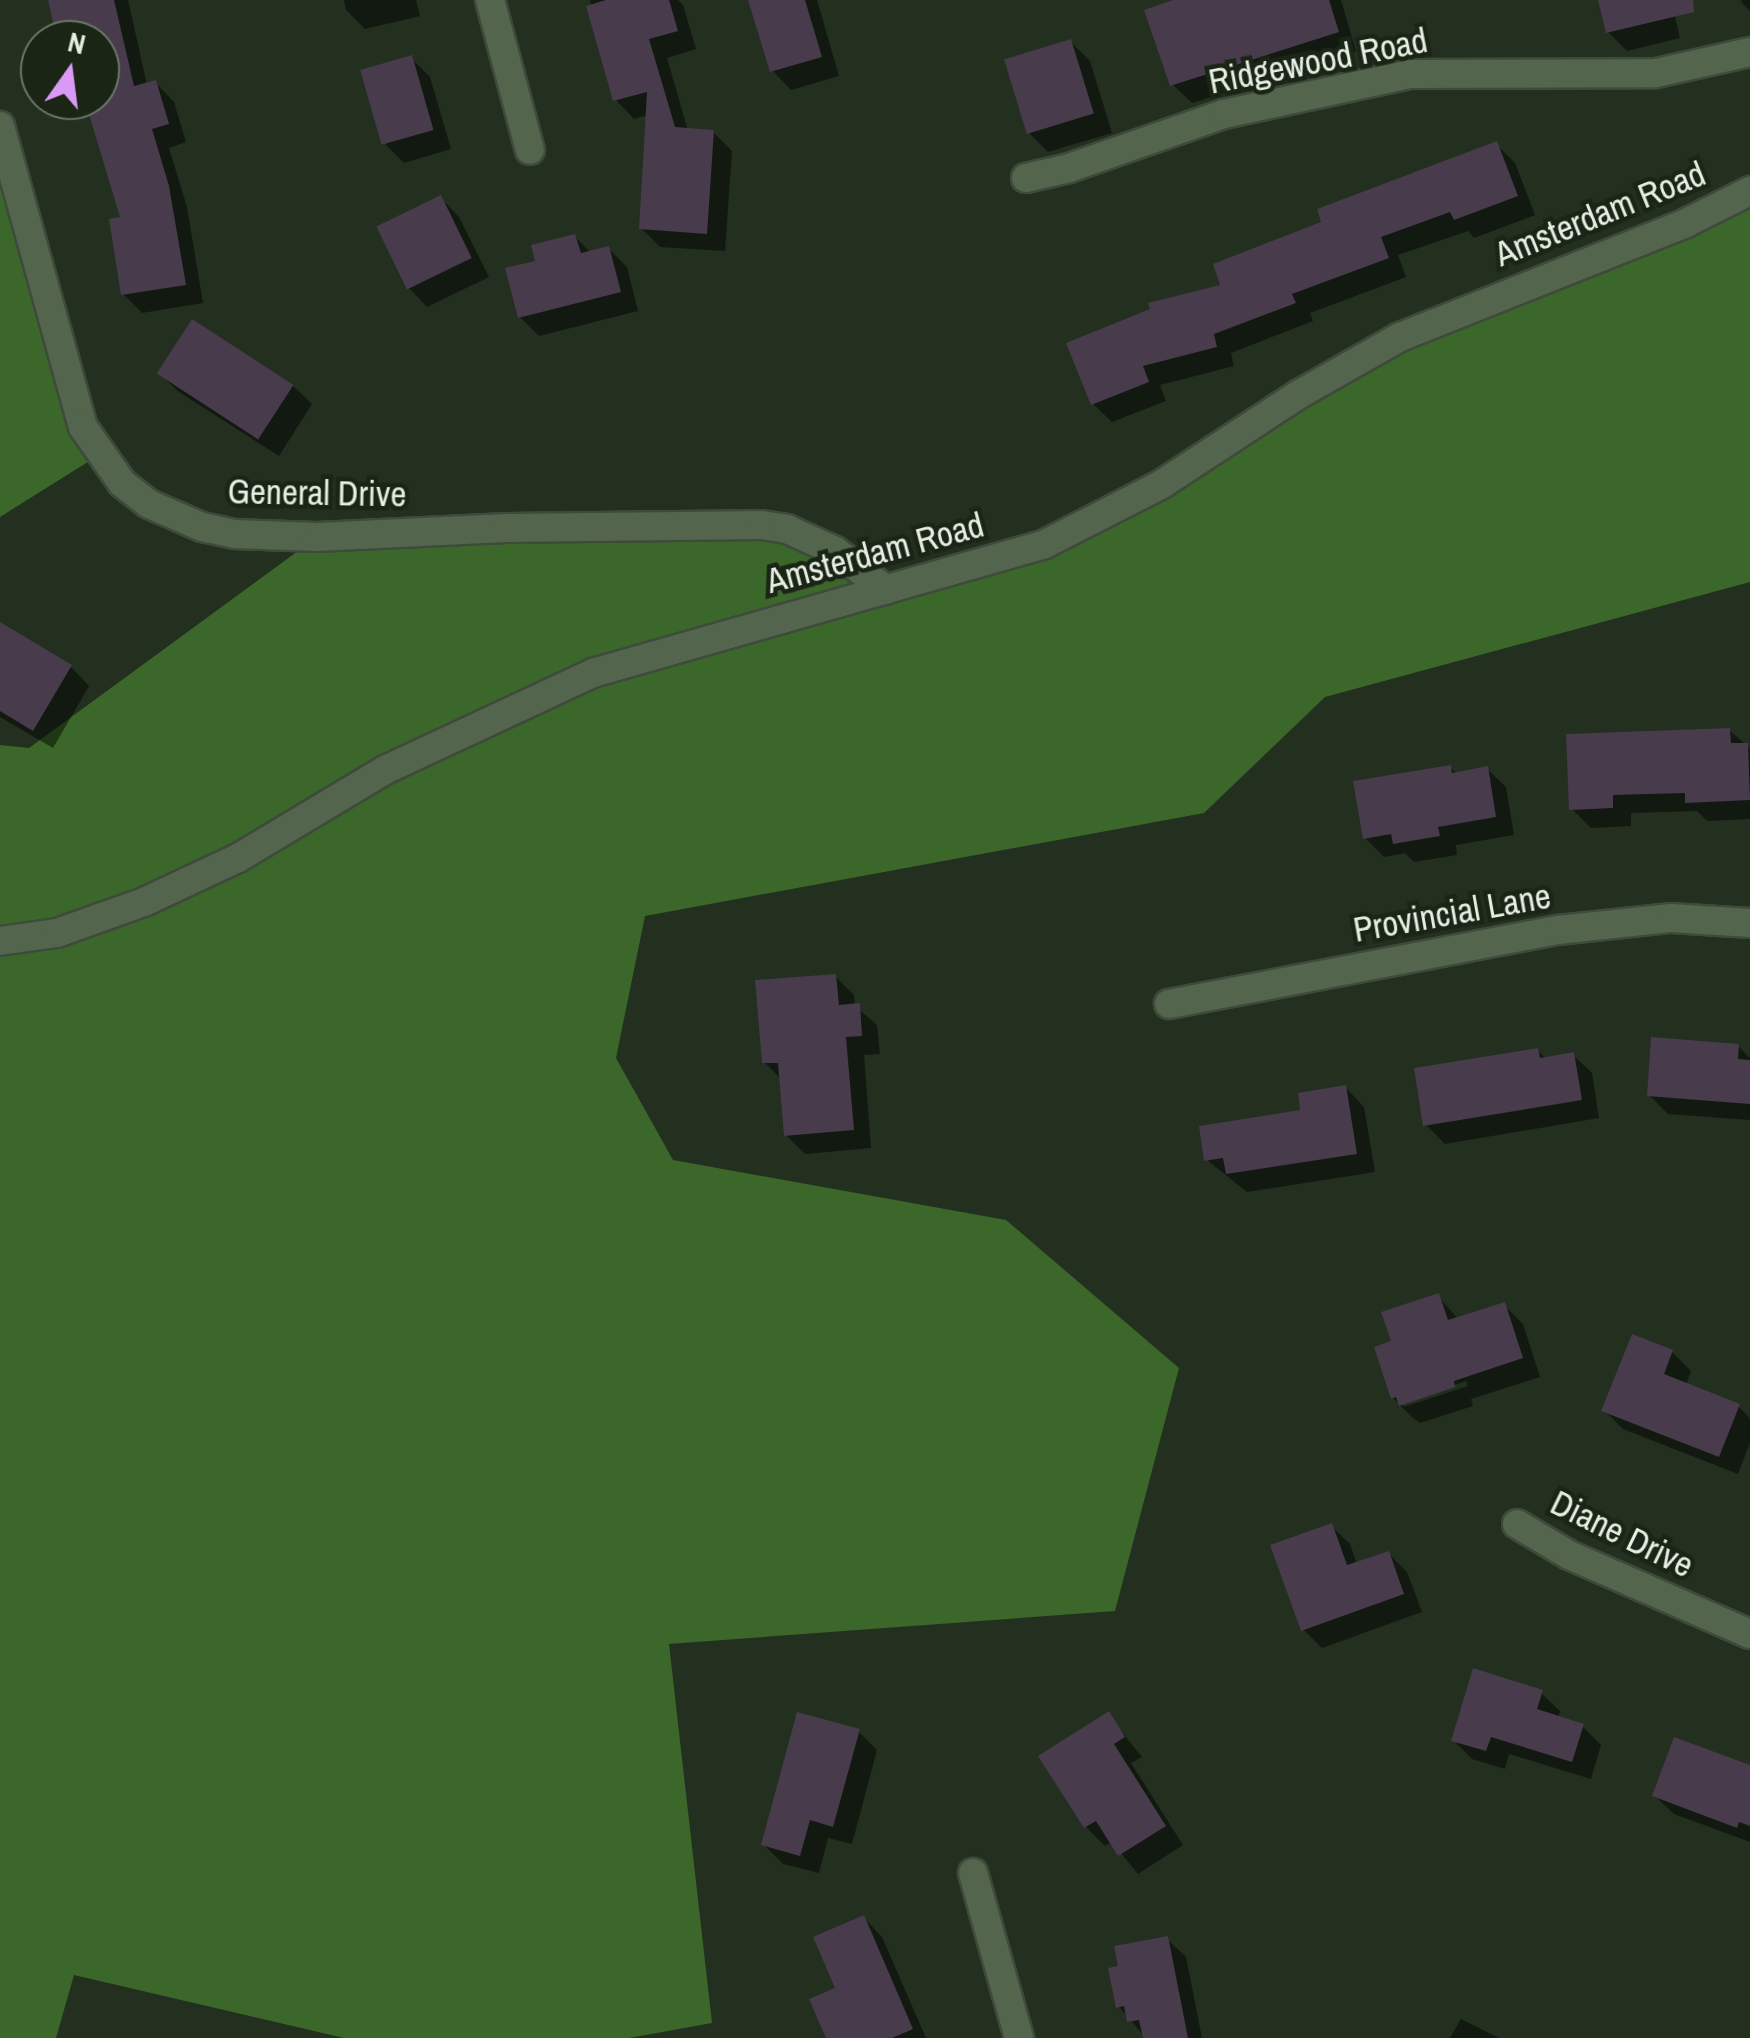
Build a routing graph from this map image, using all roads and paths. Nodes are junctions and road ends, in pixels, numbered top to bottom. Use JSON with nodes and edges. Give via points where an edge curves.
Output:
{"nodes":[{"id":1,"x":490,"y":0,"type":"edge"},
{"id":2,"x":1750,"y":52,"type":"edge"},
{"id":3,"x":0,"y":126,"type":"edge"},
{"id":4,"x":530,"y":150,"type":"dead end"},
{"id":5,"x":1026,"y":178,"type":"dead end"},
{"id":6,"x":1750,"y":191,"type":"edge"},
{"id":7,"x":886,"y":590,"type":"junction"},
{"id":8,"x":1750,"y":923,"type":"edge"},
{"id":9,"x":0,"y":941,"type":"edge"},
{"id":10,"x":1170,"y":1004,"type":"dead end"},
{"id":11,"x":1517,"y":1524,"type":"dead end"},
{"id":12,"x":1750,"y":1634,"type":"edge"},
{"id":13,"x":974,"y":1872,"type":"dead end"},
{"id":14,"x":1019,"y":2038,"type":"edge"}],
"edges":[{"from":1,"to":4,"type":"street"},
{"from":2,"to":5,"type":"street","name":"Ridgewood Road","via":[[1656,73],[1410,74],[1224,114]]},
{"from":3,"to":7,"type":"street","name":"General Drive","via":[[82,427],[122,483],[149,504],[234,534],[317,537],[762,525],[835,551]]},
{"from":6,"to":7,"type":"street","name":"Amsterdam Road","via":[[1400,337],[1097,521],[1045,544]]},
{"from":7,"to":9,"type":"street","name":"Amsterdam Road","via":[[593,673],[385,770],[238,858],[144,902],[57,933]]},
{"from":8,"to":10,"type":"street","name":"Provincial Lane","via":[[1670,918],[1558,930]]},
{"from":11,"to":12,"type":"street","name":"Diane Drive","via":[[1569,1555]]},
{"from":13,"to":14,"type":"street"}]}
